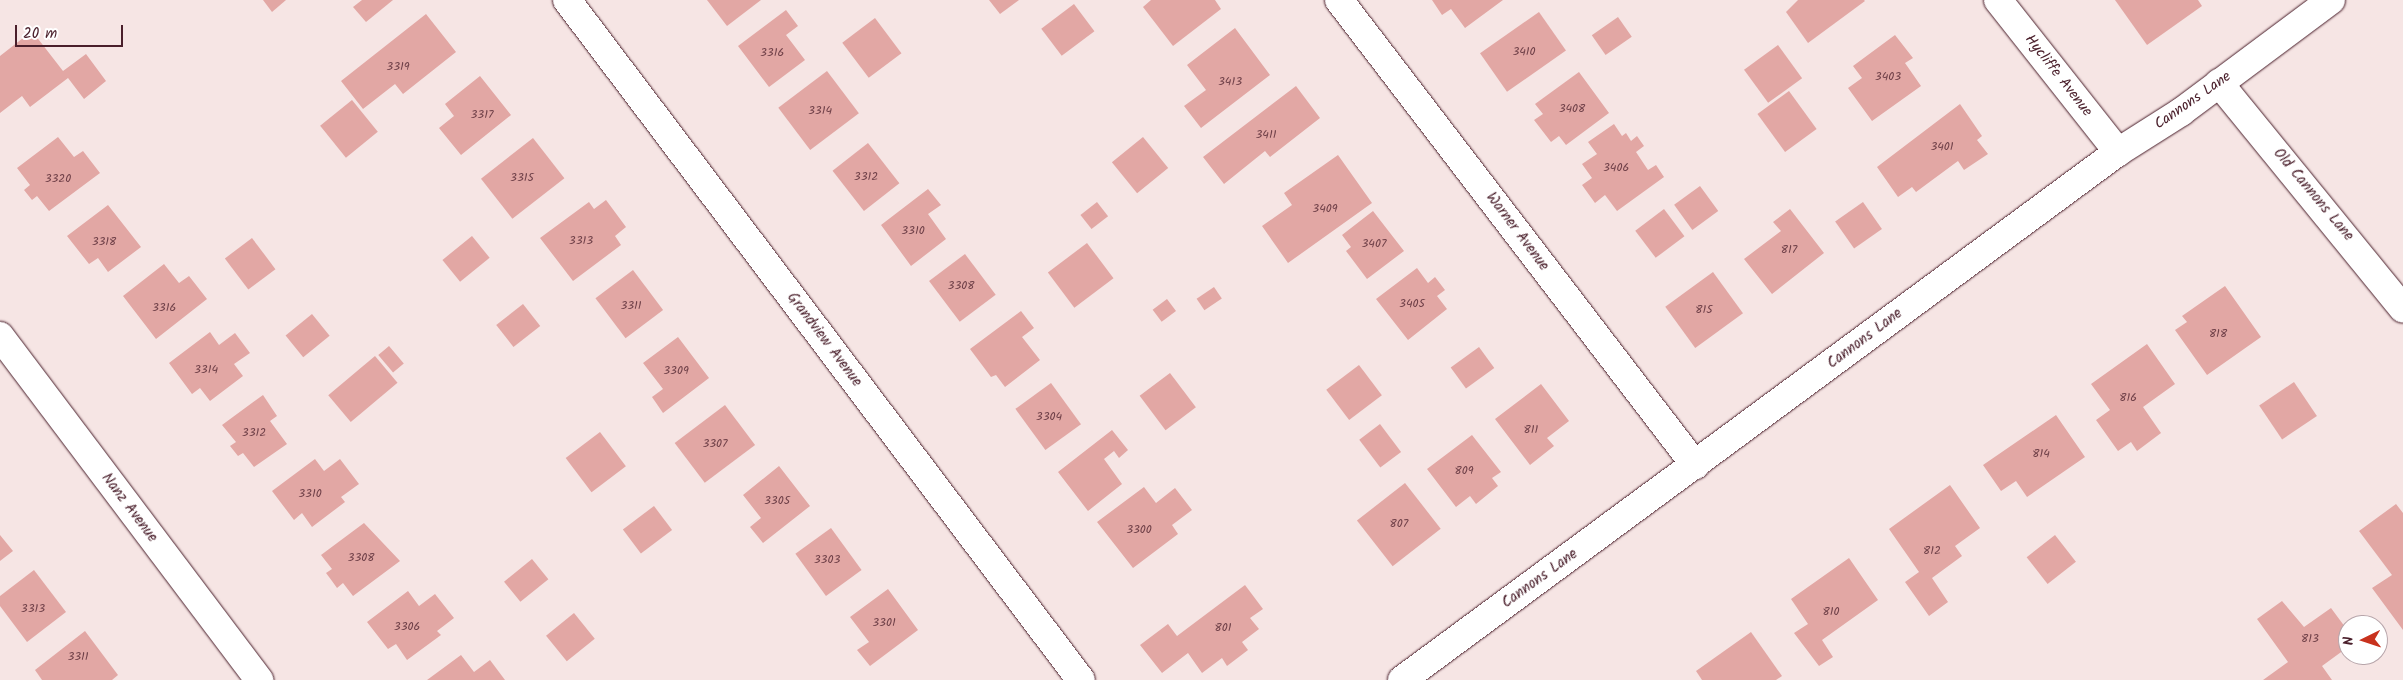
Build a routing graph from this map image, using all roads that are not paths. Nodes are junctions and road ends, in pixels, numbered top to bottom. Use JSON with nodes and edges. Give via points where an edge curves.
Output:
{"nodes":[{"id":1,"x":567,"y":0,"type":"edge"},
{"id":2,"x":1339,"y":0,"type":"edge"},
{"id":3,"x":1998,"y":0,"type":"edge"},
{"id":4,"x":2331,"y":0,"type":"edge"},
{"id":5,"x":2219,"y":84,"type":"junction"},
{"id":6,"x":2118,"y":152,"type":"junction"},
{"id":7,"x":2403,"y":309,"type":"edge"},
{"id":8,"x":0,"y":336,"type":"edge"},
{"id":9,"x":1695,"y":465,"type":"junction"},
{"id":10,"x":259,"y":680,"type":"edge"},
{"id":11,"x":1081,"y":680,"type":"edge"},
{"id":12,"x":1402,"y":680,"type":"edge"}],
"edges":[{"from":1,"to":11,"type":"street","name":"Grandview Avenue"},
{"from":2,"to":9,"type":"street","name":"Warner Avenue"},
{"from":3,"to":6,"type":"street","name":"Hycliffe Avenue"},
{"from":4,"to":5,"type":"street","name":"Cannons Lane"},
{"from":5,"to":6,"type":"street","name":"Cannons Lane"},
{"from":5,"to":7,"type":"street","name":"Old Cannons Lane"},
{"from":6,"to":9,"type":"street","name":"Cannons Lane"},
{"from":8,"to":10,"type":"street","name":"Nanz Avenue"},
{"from":9,"to":12,"type":"street","name":"Cannons Lane"}]}
